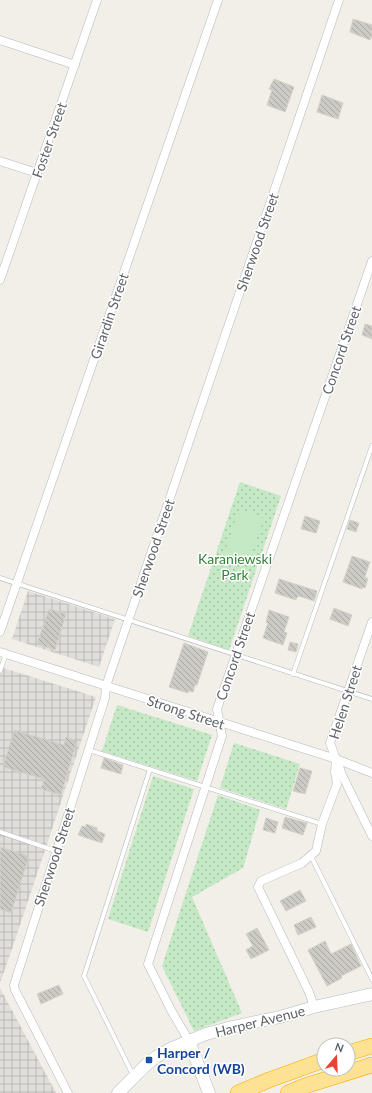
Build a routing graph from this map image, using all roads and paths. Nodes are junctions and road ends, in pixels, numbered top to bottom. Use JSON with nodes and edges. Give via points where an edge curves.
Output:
{"nodes":[{"id":1,"x":97,"y":0,"type":"edge"},
{"id":2,"x":218,"y":0,"type":"edge"},
{"id":3,"x":340,"y":0,"type":"edge"},
{"id":4,"x":0,"y":40,"type":"edge"},
{"id":5,"x":75,"y":66,"type":"junction"},
{"id":6,"x":0,"y":161,"type":"edge"},
{"id":7,"x":37,"y":173,"type":"junction"},
{"id":8,"x":372,"y":261,"type":"edge"},
{"id":9,"x":0,"y":280,"type":"edge"},
{"id":10,"x":372,"y":446,"type":"edge"},
{"id":11,"x":0,"y":578,"type":"edge"},
{"id":12,"x":17,"y":584,"type":"junction"},
{"id":13,"x":128,"y":620,"type":"junction"},
{"id":14,"x":372,"y":622,"type":"edge"},
{"id":15,"x":0,"y":632,"type":"edge"},
{"id":16,"x":3,"y":653,"type":"edge"},
{"id":17,"x":236,"y":656,"type":"junction"},
{"id":18,"x":0,"y":671,"type":"edge"},
{"id":19,"x":293,"y":674,"type":"junction"},
{"id":20,"x":106,"y":686,"type":"junction"},
{"id":21,"x":348,"y":691,"type":"junction"},
{"id":22,"x":372,"y":699,"type":"edge"},
{"id":23,"x":219,"y":722,"type":"junction"},
{"id":24,"x":88,"y":750,"type":"junction"},
{"id":25,"x":336,"y":759,"type":"junction"},
{"id":26,"x":150,"y":769,"type":"junction"},
{"id":27,"x":372,"y":773,"type":"edge"},
{"id":28,"x":205,"y":787,"type":"junction"},
{"id":29,"x":322,"y":824,"type":"junction"},
{"id":30,"x":0,"y":832,"type":"edge"},
{"id":31,"x":372,"y":836,"type":"edge"},
{"id":32,"x":56,"y":851,"type":"junction"},
{"id":33,"x":311,"y":856,"type":"junction"},
{"id":34,"x":372,"y":979,"type":"edge"},
{"id":35,"x":372,"y":994,"type":"edge"},
{"id":36,"x":314,"y":1007,"type":"junction"},
{"id":37,"x":188,"y":1041,"type":"junction"},
{"id":38,"x":372,"y":1046,"type":"edge"},
{"id":39,"x":356,"y":1051,"type":"edge"},
{"id":40,"x":316,"y":1063,"type":"edge"},
{"id":41,"x":372,"y":1065,"type":"edge"},
{"id":42,"x":134,"y":1078,"type":"junction"},
{"id":43,"x":68,"y":1093,"type":"edge"},
{"id":44,"x":118,"y":1093,"type":"edge"},
{"id":45,"x":209,"y":1093,"type":"edge"},
{"id":46,"x":238,"y":1093,"type":"edge"},
{"id":47,"x":288,"y":1093,"type":"edge"}],
"edges":[{"from":1,"to":5,"type":"street","name":"Foster Street"},
{"from":2,"to":12,"type":"street","name":"Girardin Street"},
{"from":3,"to":13,"type":"street","name":"Sherwood Street"},
{"from":4,"to":5,"type":"street"},
{"from":5,"to":7,"type":"street","name":"Foster Street"},
{"from":6,"to":7,"type":"street"},
{"from":7,"to":9,"type":"street","name":"Foster Street"},
{"from":8,"to":17,"type":"street","name":"Concord Street"},
{"from":10,"to":19,"type":"lane"},
{"from":11,"to":12,"type":"lane"},
{"from":12,"to":13,"type":"lane"},
{"from":12,"to":15,"type":"street","name":"Girardin Street"},
{"from":13,"to":17,"type":"lane"},
{"from":13,"to":20,"type":"street","name":"Sherwood Street"},
{"from":14,"to":21,"type":"street","name":"Helen Street"},
{"from":16,"to":18,"type":"lane"},
{"from":16,"to":20,"type":"street","name":"Strong Street"},
{"from":17,"to":19,"type":"lane"},
{"from":17,"to":23,"type":"street","name":"Concord Street","via":[[217,709]]},
{"from":19,"to":21,"type":"lane"},
{"from":20,"to":23,"type":"street","name":"Strong Street"},
{"from":20,"to":24,"type":"street","name":"Sherwood Street","via":[[105,698]]},
{"from":21,"to":22,"type":"lane"},
{"from":21,"to":25,"type":"street","name":"Helen Street","via":[[330,743]]},
{"from":23,"to":25,"type":"street","name":"Strong Street"},
{"from":23,"to":28,"type":"street","name":"Concord Street","via":[[222,736]]},
{"from":24,"to":26,"type":"lane"},
{"from":24,"to":32,"type":"street","name":"Sherwood Street"},
{"from":25,"to":27,"type":"street","name":"Strong Street"},
{"from":25,"to":29,"type":"street","via":[[337,784]]},
{"from":25,"to":31,"type":"street","name":"Helen Street"},
{"from":26,"to":28,"type":"lane"},
{"from":26,"to":42,"type":"lane","via":[[84,976]]},
{"from":28,"to":29,"type":"lane"},
{"from":28,"to":37,"type":"street","name":"Concord Street","via":[[148,964]]},
{"from":29,"to":33,"type":"street","via":[[317,849]]},
{"from":30,"to":32,"type":"lane"},
{"from":32,"to":43,"type":"street","name":"Sherwood Street","via":[[14,985]]},
{"from":33,"to":34,"type":"lane"},
{"from":33,"to":36,"type":"street","via":[[261,882],[258,888]]},
{"from":35,"to":36,"type":"street","name":"Harper Avenue"},
{"from":36,"to":37,"type":"street","name":"Harper Avenue","via":[[206,1034]]},
{"from":37,"to":42,"type":"street","name":"Harper Avenue","via":[[156,1057]]},
{"from":37,"to":45,"type":"street","name":"Concord Street"},
{"from":38,"to":39,"type":"highway"},
{"from":40,"to":46,"type":"highway"},
{"from":41,"to":47,"type":"highway"},
{"from":42,"to":44,"type":"street","name":"Harper Avenue"}]}
